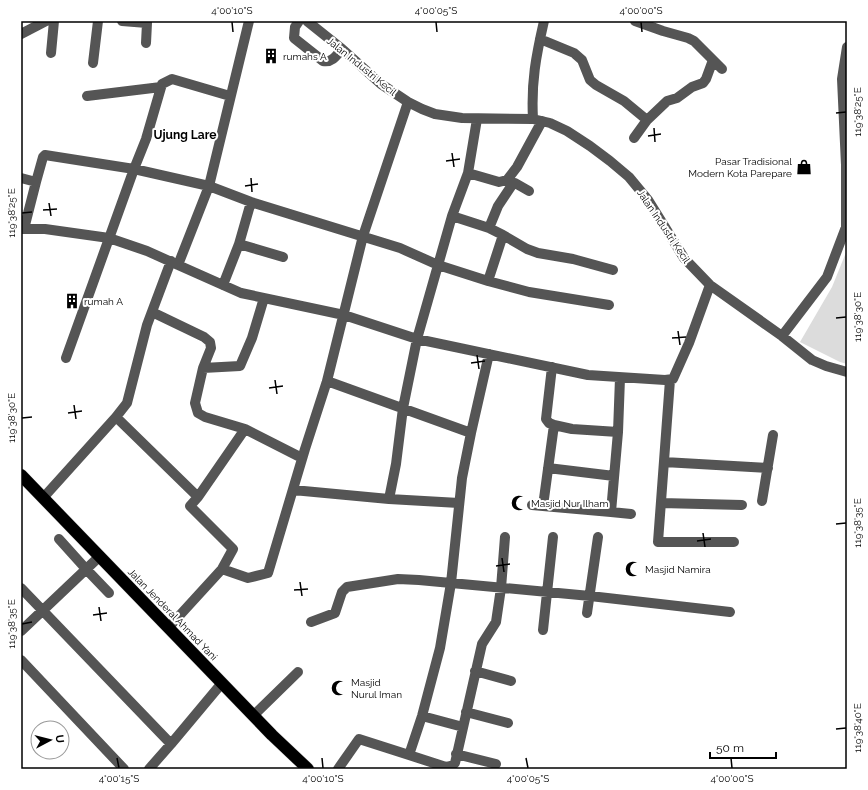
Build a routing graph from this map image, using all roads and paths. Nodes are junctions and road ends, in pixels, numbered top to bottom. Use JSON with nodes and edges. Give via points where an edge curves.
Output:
{"nodes":[{"id":1,"x":46,"y":21,"type":"edge"},
{"id":2,"x":54,"y":21,"type":"edge"},
{"id":3,"x":98,"y":21,"type":"edge"},
{"id":4,"x":122,"y":21,"type":"edge"},
{"id":5,"x":249,"y":21,"type":"edge"},
{"id":6,"x":299,"y":21,"type":"edge"},
{"id":7,"x":308,"y":21,"type":"edge"},
{"id":8,"x":544,"y":21,"type":"edge"},
{"id":9,"x":635,"y":21,"type":"edge"},
{"id":10,"x":147,"y":22,"type":"edge"},
{"id":11,"x":21,"y":34,"type":"edge"},
{"id":12,"x":540,"y":39,"type":"junction"},
{"id":13,"x":146,"y":43,"type":"dead end"},
{"id":14,"x":847,"y":47,"type":"edge"},
{"id":15,"x":342,"y":49,"type":"junction"},
{"id":16,"x":51,"y":53,"type":"dead end"},
{"id":17,"x":713,"y":60,"type":"junction"},
{"id":18,"x":93,"y":63,"type":"dead end"},
{"id":19,"x":722,"y":69,"type":"dead end"},
{"id":20,"x":161,"y":87,"type":"junction"},
{"id":21,"x":87,"y":96,"type":"dead end"},
{"id":22,"x":230,"y":96,"type":"junction"},
{"id":23,"x":408,"y":102,"type":"junction"},
{"id":24,"x":477,"y":119,"type":"junction"},
{"id":25,"x":537,"y":120,"type":"junction"},
{"id":26,"x":647,"y":120,"type":"junction"},
{"id":27,"x":634,"y":138,"type":"dead end"},
{"id":28,"x":134,"y":170,"type":"junction"},
{"id":29,"x":468,"y":173,"type":"junction"},
{"id":30,"x":21,"y":178,"type":"edge"},
{"id":31,"x":36,"y":182,"type":"junction"},
{"id":32,"x":209,"y":186,"type":"junction"},
{"id":33,"x":529,"y":190,"type":"dead end"},
{"id":34,"x":251,"y":202,"type":"junction"},
{"id":35,"x":452,"y":216,"type":"junction"},
{"id":36,"x":489,"y":228,"type":"junction"},
{"id":37,"x":22,"y":229,"type":"edge"},
{"id":38,"x":503,"y":235,"type":"junction"},
{"id":39,"x":363,"y":236,"type":"junction"},
{"id":40,"x":109,"y":238,"type":"junction"},
{"id":41,"x":239,"y":244,"type":"junction"},
{"id":42,"x":283,"y":256,"type":"dead end"},
{"id":43,"x":175,"y":263,"type":"junction"},
{"id":44,"x":438,"y":265,"type":"junction"},
{"id":45,"x":613,"y":270,"type":"dead end"},
{"id":46,"x":488,"y":281,"type":"junction"},
{"id":47,"x":223,"y":285,"type":"junction"},
{"id":48,"x":710,"y":285,"type":"junction"},
{"id":49,"x":264,"y":298,"type":"junction"},
{"id":50,"x":609,"y":305,"type":"dead end"},
{"id":51,"x":152,"y":312,"type":"junction"},
{"id":52,"x":344,"y":315,"type":"junction"},
{"id":53,"x":782,"y":336,"type":"junction"},
{"id":54,"x":417,"y":339,"type":"junction"},
{"id":55,"x":488,"y":354,"type":"junction"},
{"id":56,"x":66,"y":358,"type":"dead end"},
{"id":57,"x":552,"y":367,"type":"junction"},
{"id":58,"x":203,"y":368,"type":"junction"},
{"id":59,"x":847,"y":372,"type":"edge"},
{"id":60,"x":620,"y":378,"type":"junction"},
{"id":61,"x":670,"y":380,"type":"junction"},
{"id":62,"x":327,"y":381,"type":"junction"},
{"id":63,"x":403,"y":408,"type":"junction"},
{"id":64,"x":116,"y":417,"type":"junction"},
{"id":65,"x":554,"y":425,"type":"junction"},
{"id":66,"x":245,"y":429,"type":"junction"},
{"id":67,"x":618,"y":432,"type":"junction"},
{"id":68,"x":471,"y":433,"type":"junction"},
{"id":69,"x":773,"y":436,"type":"dead end"},
{"id":70,"x":302,"y":458,"type":"junction"},
{"id":71,"x":664,"y":462,"type":"junction"},
{"id":72,"x":548,"y":468,"type":"junction"},
{"id":73,"x":768,"y":468,"type":"junction"},
{"id":74,"x":21,"y":475,"type":"edge"},
{"id":75,"x":614,"y":476,"type":"junction"},
{"id":76,"x":293,"y":490,"type":"junction"},
{"id":77,"x":198,"y":497,"type":"junction"},
{"id":78,"x":43,"y":498,"type":"junction"},
{"id":79,"x":389,"y":499,"type":"junction"},
{"id":80,"x":762,"y":501,"type":"dead end"},
{"id":81,"x":661,"y":503,"type":"junction"},
{"id":82,"x":459,"y":504,"type":"junction"},
{"id":83,"x":532,"y":505,"type":"dead end"},
{"id":84,"x":742,"y":505,"type":"dead end"},
{"id":85,"x":543,"y":506,"type":"junction"},
{"id":86,"x":611,"y":512,"type":"junction"},
{"id":87,"x":631,"y":514,"type":"dead end"},
{"id":88,"x":505,"y":537,"type":"dead end"},
{"id":89,"x":552,"y":537,"type":"dead end"},
{"id":90,"x":598,"y":537,"type":"dead end"},
{"id":91,"x":59,"y":538,"type":"dead end"},
{"id":92,"x":734,"y":542,"type":"dead end"},
{"id":93,"x":100,"y":556,"type":"junction"},
{"id":94,"x":86,"y":569,"type":"junction"},
{"id":95,"x":222,"y":569,"type":"junction"},
{"id":96,"x":452,"y":583,"type":"junction"},
{"id":97,"x":21,"y":588,"type":"edge"},
{"id":98,"x":501,"y":588,"type":"junction"},
{"id":99,"x":546,"y":592,"type":"junction"},
{"id":100,"x":109,"y":593,"type":"dead end"},
{"id":101,"x":590,"y":596,"type":"junction"},
{"id":102,"x":42,"y":610,"type":"junction"},
{"id":103,"x":730,"y":612,"type":"dead end"},
{"id":104,"x":587,"y":613,"type":"dead end"},
{"id":105,"x":311,"y":622,"type":"dead end"},
{"id":106,"x":169,"y":627,"type":"junction"},
{"id":107,"x":543,"y":630,"type":"dead end"},
{"id":108,"x":21,"y":631,"type":"edge"},
{"id":109,"x":21,"y":660,"type":"edge"},
{"id":110,"x":476,"y":671,"type":"junction"},
{"id":111,"x":298,"y":672,"type":"dead end"},
{"id":112,"x":512,"y":681,"type":"dead end"},
{"id":113,"x":222,"y":683,"type":"junction"},
{"id":114,"x":466,"y":712,"type":"junction"},
{"id":115,"x":254,"y":715,"type":"junction"},
{"id":116,"x":422,"y":716,"type":"junction"},
{"id":117,"x":508,"y":723,"type":"dead end"},
{"id":118,"x":462,"y":727,"type":"junction"},
{"id":119,"x":171,"y":744,"type":"junction"},
{"id":120,"x":456,"y":754,"type":"junction"},
{"id":121,"x":409,"y":755,"type":"junction"},
{"id":122,"x":496,"y":764,"type":"dead end"},
{"id":123,"x":124,"y":769,"type":"edge"},
{"id":124,"x":149,"y":769,"type":"edge"},
{"id":125,"x":308,"y":769,"type":"edge"},
{"id":126,"x":338,"y":769,"type":"edge"}],
"edges":[{"from":1,"to":11,"type":"street"},
{"from":2,"to":16,"type":"street"},
{"from":3,"to":18,"type":"street"},
{"from":4,"to":10,"type":"street"},
{"from":5,"to":22,"type":"street"},
{"from":6,"to":15,"type":"street","via":[[295,27],[294,38],[323,61],[332,61]]},
{"from":7,"to":15,"type":"street","name":"Jalan Industri Kecil"},
{"from":8,"to":12,"type":"street"},
{"from":9,"to":17,"type":"street","via":[[688,38]]},
{"from":10,"to":13,"type":"street"},
{"from":12,"to":25,"type":"street","via":[[533,78]]},
{"from":12,"to":26,"type":"street","via":[[574,53],[582,60],[590,80]]},
{"from":14,"to":53,"type":"street","via":[[842,79],[846,227],[827,277]]},
{"from":15,"to":23,"type":"street","name":"Jalan Industri Kecil","via":[[381,84]]},
{"from":17,"to":19,"type":"street"},
{"from":17,"to":26,"type":"street","via":[[703,83],[667,101]]},
{"from":20,"to":21,"type":"street"},
{"from":20,"to":22,"type":"street","via":[[172,79]]},
{"from":20,"to":28,"type":"street"},
{"from":22,"to":32,"type":"street"},
{"from":23,"to":24,"type":"street","name":"Jalan Industri Kecil","via":[[435,114]]},
{"from":23,"to":39,"type":"street"},
{"from":24,"to":25,"type":"street","name":"Jalan Industri Kecil"},
{"from":24,"to":29,"type":"street"},
{"from":25,"to":29,"type":"street","via":[[517,167],[507,180],[499,182]]},
{"from":25,"to":48,"type":"street","name":"Jalan Industri Kecil","via":[[567,131],[629,177],[648,200],[684,258]]},
{"from":26,"to":27,"type":"street"},
{"from":28,"to":31,"type":"street","via":[[45,155]]},
{"from":28,"to":32,"type":"street"},
{"from":28,"to":40,"type":"street"},
{"from":29,"to":35,"type":"street"},
{"from":30,"to":31,"type":"street"},
{"from":31,"to":37,"type":"street"},
{"from":32,"to":34,"type":"street"},
{"from":32,"to":43,"type":"street"},
{"from":33,"to":36,"type":"street","via":[[518,183],[512,184],[498,206]]},
{"from":34,"to":39,"type":"street"},
{"from":34,"to":41,"type":"street"},
{"from":35,"to":36,"type":"street"},
{"from":35,"to":44,"type":"street"},
{"from":36,"to":38,"type":"street"},
{"from":37,"to":40,"type":"street","via":[[45,229]]},
{"from":38,"to":45,"type":"street","via":[[538,253]]},
{"from":38,"to":46,"type":"street"},
{"from":39,"to":44,"type":"street","via":[[400,248]]},
{"from":39,"to":52,"type":"street"},
{"from":40,"to":43,"type":"street"},
{"from":40,"to":56,"type":"street"},
{"from":41,"to":42,"type":"street"},
{"from":41,"to":47,"type":"street"},
{"from":43,"to":47,"type":"street"},
{"from":43,"to":51,"type":"street"},
{"from":44,"to":46,"type":"street"},
{"from":44,"to":54,"type":"street"},
{"from":46,"to":50,"type":"street","via":[[529,292]]},
{"from":47,"to":49,"type":"street"},
{"from":48,"to":53,"type":"street","name":"Jalan Industri Kecil"},
{"from":48,"to":61,"type":"street","via":[[688,343]]},
{"from":49,"to":52,"type":"street"},
{"from":49,"to":58,"type":"street","via":[[240,366]]},
{"from":51,"to":58,"type":"street","via":[[210,342],[211,348]]},
{"from":51,"to":64,"type":"street","via":[[128,400]]},
{"from":52,"to":54,"type":"street"},
{"from":52,"to":62,"type":"street"},
{"from":53,"to":59,"type":"street","name":"Jalan Industri Kecil","via":[[812,360]]},
{"from":54,"to":55,"type":"street"},
{"from":54,"to":63,"type":"street"},
{"from":55,"to":57,"type":"street"},
{"from":55,"to":68,"type":"street"},
{"from":57,"to":60,"type":"street","via":[[588,375]]},
{"from":57,"to":65,"type":"street","via":[[546,419]]},
{"from":58,"to":66,"type":"street","via":[[195,403],[198,413]]},
{"from":60,"to":61,"type":"street"},
{"from":60,"to":67,"type":"street"},
{"from":61,"to":71,"type":"street"},
{"from":62,"to":63,"type":"street"},
{"from":62,"to":70,"type":"street"},
{"from":63,"to":68,"type":"street"},
{"from":63,"to":79,"type":"street"},
{"from":64,"to":77,"type":"street"},
{"from":64,"to":78,"type":"street"},
{"from":65,"to":67,"type":"street"},
{"from":65,"to":72,"type":"street"},
{"from":66,"to":70,"type":"street"},
{"from":66,"to":77,"type":"street"},
{"from":67,"to":75,"type":"street"},
{"from":68,"to":82,"type":"street"},
{"from":69,"to":73,"type":"street"},
{"from":70,"to":76,"type":"street"},
{"from":71,"to":73,"type":"street"},
{"from":71,"to":81,"type":"street"},
{"from":72,"to":75,"type":"street"},
{"from":72,"to":85,"type":"street"},
{"from":73,"to":80,"type":"street"},
{"from":74,"to":78,"type":"highway","name":"Jalan Jenderal Ahmad Yani"},
{"from":75,"to":86,"type":"street"},
{"from":76,"to":79,"type":"street"},
{"from":76,"to":95,"type":"street","via":[[268,573],[248,578]]},
{"from":77,"to":95,"type":"street","via":[[190,506],[233,549]]},
{"from":78,"to":93,"type":"highway","name":"Jalan Jenderal Ahmad Yani"},
{"from":79,"to":82,"type":"street"},
{"from":81,"to":84,"type":"street"},
{"from":81,"to":92,"type":"street","via":[[658,542]]},
{"from":82,"to":96,"type":"street"},
{"from":83,"to":85,"type":"street"},
{"from":85,"to":86,"type":"street"},
{"from":86,"to":87,"type":"street"},
{"from":88,"to":98,"type":"street"},
{"from":89,"to":99,"type":"street"},
{"from":90,"to":101,"type":"street"},
{"from":91,"to":94,"type":"street"},
{"from":93,"to":94,"type":"street"},
{"from":93,"to":106,"type":"highway","name":"Jalan Jenderal Ahmad Yani"},
{"from":94,"to":100,"type":"street"},
{"from":94,"to":102,"type":"street"},
{"from":95,"to":106,"type":"street"},
{"from":96,"to":98,"type":"street"},
{"from":96,"to":105,"type":"street","via":[[398,580],[350,586],[344,589],[333,615]]},
{"from":96,"to":116,"type":"street","via":[[440,648]]},
{"from":97,"to":102,"type":"street"},
{"from":98,"to":99,"type":"street"},
{"from":98,"to":110,"type":"street","via":[[496,622],[483,641]]},
{"from":99,"to":101,"type":"street"},
{"from":99,"to":107,"type":"street"},
{"from":101,"to":103,"type":"street"},
{"from":101,"to":104,"type":"street"},
{"from":102,"to":108,"type":"street"},
{"from":102,"to":119,"type":"street"},
{"from":106,"to":113,"type":"highway","name":"Jalan Jenderal Ahmad Yani"},
{"from":109,"to":123,"type":"street"},
{"from":110,"to":112,"type":"street"},
{"from":110,"to":114,"type":"street"},
{"from":111,"to":115,"type":"street"},
{"from":113,"to":115,"type":"highway","name":"Jalan Jenderal Ahmad Yani"},
{"from":113,"to":119,"type":"street"},
{"from":114,"to":117,"type":"street"},
{"from":114,"to":118,"type":"street"},
{"from":115,"to":125,"type":"highway","name":"Jalan Jenderal Ahmad Yani"},
{"from":116,"to":118,"type":"street"},
{"from":116,"to":121,"type":"street"},
{"from":118,"to":120,"type":"street"},
{"from":119,"to":124,"type":"street"},
{"from":120,"to":121,"type":"street","via":[[453,764],[446,767]]},
{"from":120,"to":122,"type":"street"},
{"from":121,"to":126,"type":"street","via":[[359,739]]}]}
